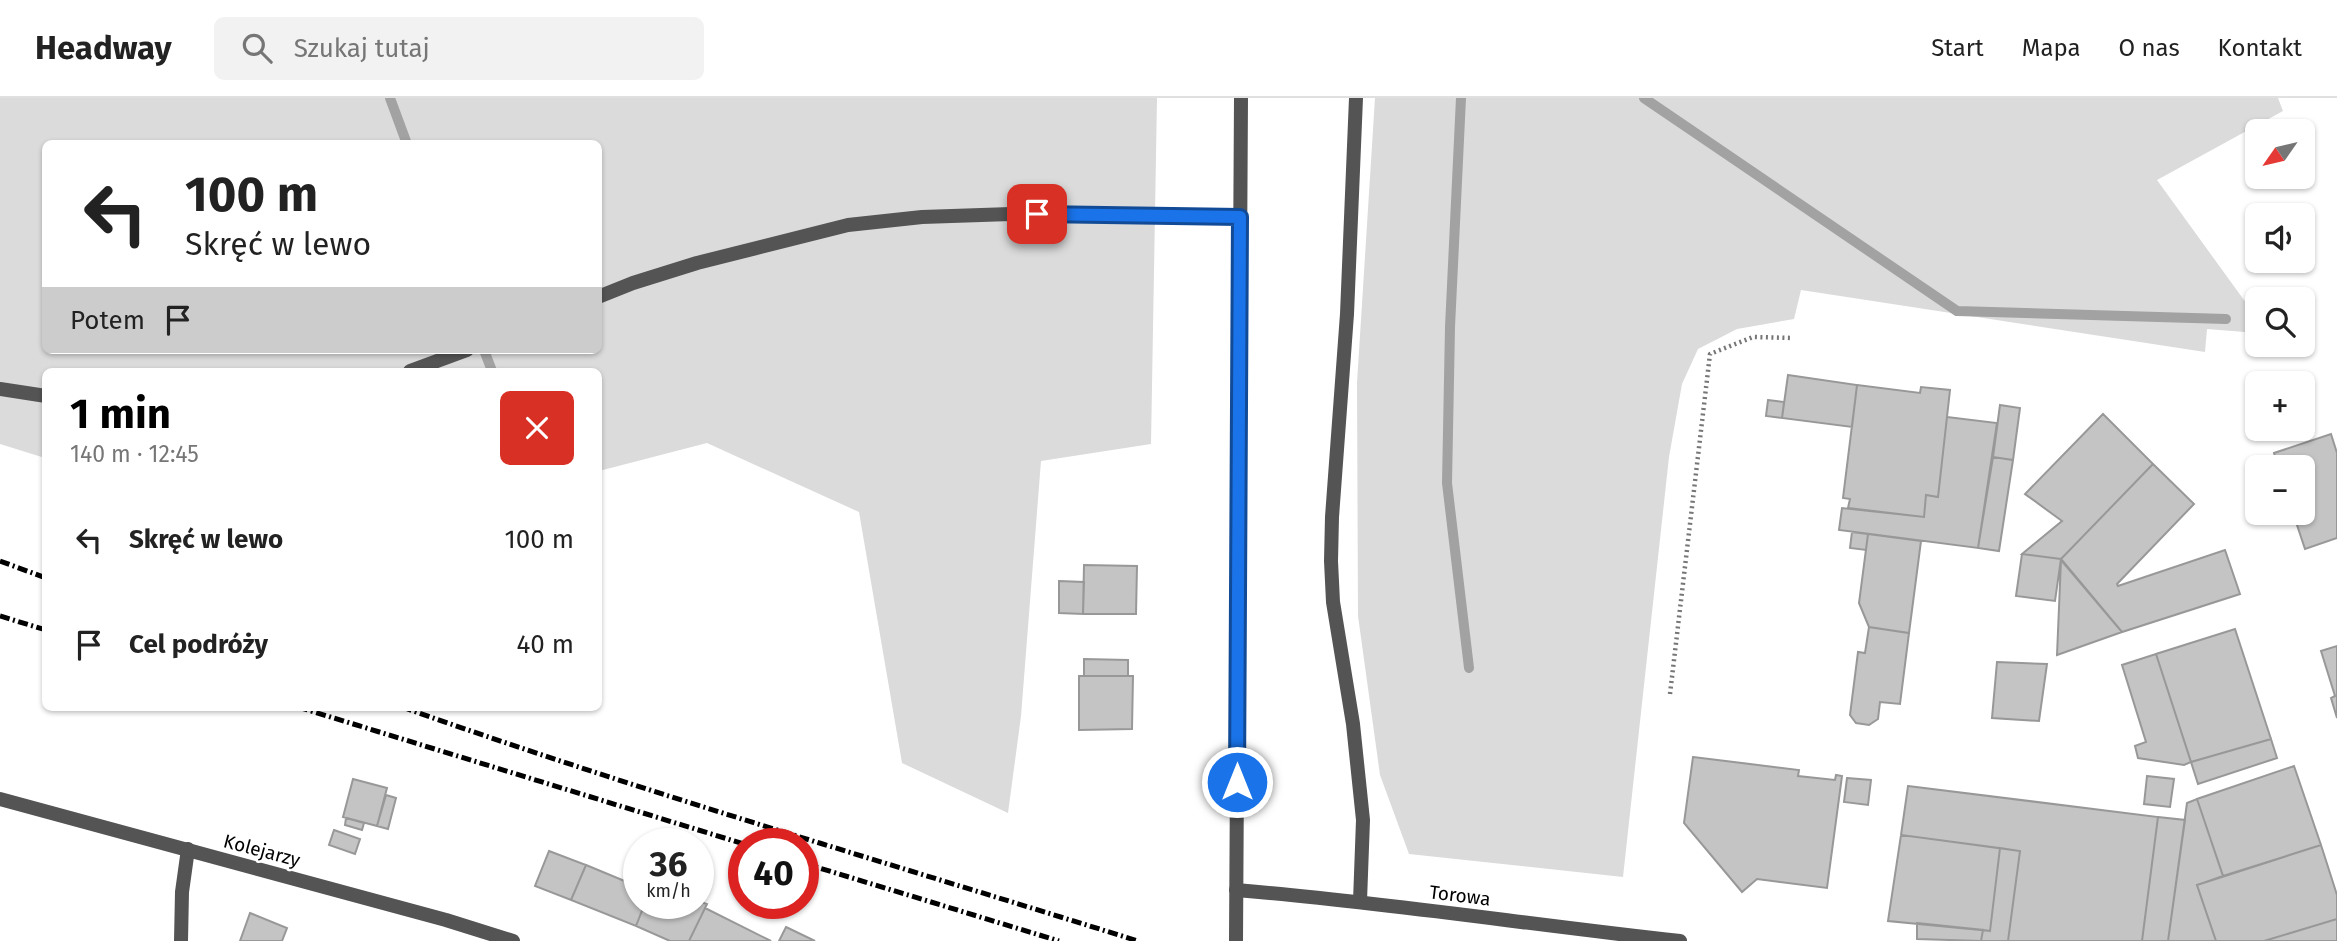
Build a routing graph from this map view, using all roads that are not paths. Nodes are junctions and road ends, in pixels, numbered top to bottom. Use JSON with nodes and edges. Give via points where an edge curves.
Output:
{"nodes":[{"id":1,"x":1241,"y":98,"type":"edge"},
{"id":2,"x":1356,"y":98,"type":"edge"},
{"id":3,"x":1240,"y":217,"type":"junction"},
{"id":4,"x":602,"y":295,"type":"edge"},
{"id":5,"x":456,"y":354,"type":"edge"},
{"id":6,"x":418,"y":368,"type":"edge"},
{"id":7,"x":0,"y":389,"type":"edge"},
{"id":8,"x":42,"y":395,"type":"edge"},
{"id":9,"x":0,"y":799,"type":"edge"},
{"id":10,"x":188,"y":849,"type":"junction"},
{"id":11,"x":1236,"y":890,"type":"junction"},
{"id":12,"x":1360,"y":901,"type":"junction"},
{"id":13,"x":181,"y":941,"type":"edge"},
{"id":14,"x":513,"y":941,"type":"edge"},
{"id":15,"x":1236,"y":941,"type":"edge"},
{"id":16,"x":1680,"y":941,"type":"edge"}],
"edges":[{"from":1,"to":3,"type":"street"},
{"from":2,"to":12,"type":"street","via":[[1331,561],[1363,820]]},
{"from":3,"to":4,"type":"street","via":[[1011,214],[848,225],[697,263]]},
{"from":3,"to":11,"type":"street"},
{"from":5,"to":6,"type":"street"},
{"from":7,"to":8,"type":"street"},
{"from":9,"to":10,"type":"street","name":"Kolejarzy"},
{"from":10,"to":13,"type":"street"},
{"from":10,"to":14,"type":"street","name":"Kolejarzy"},
{"from":11,"to":12,"type":"street","name":"Torowa"},
{"from":11,"to":15,"type":"street"},
{"from":12,"to":16,"type":"street","name":"Torowa"}]}
